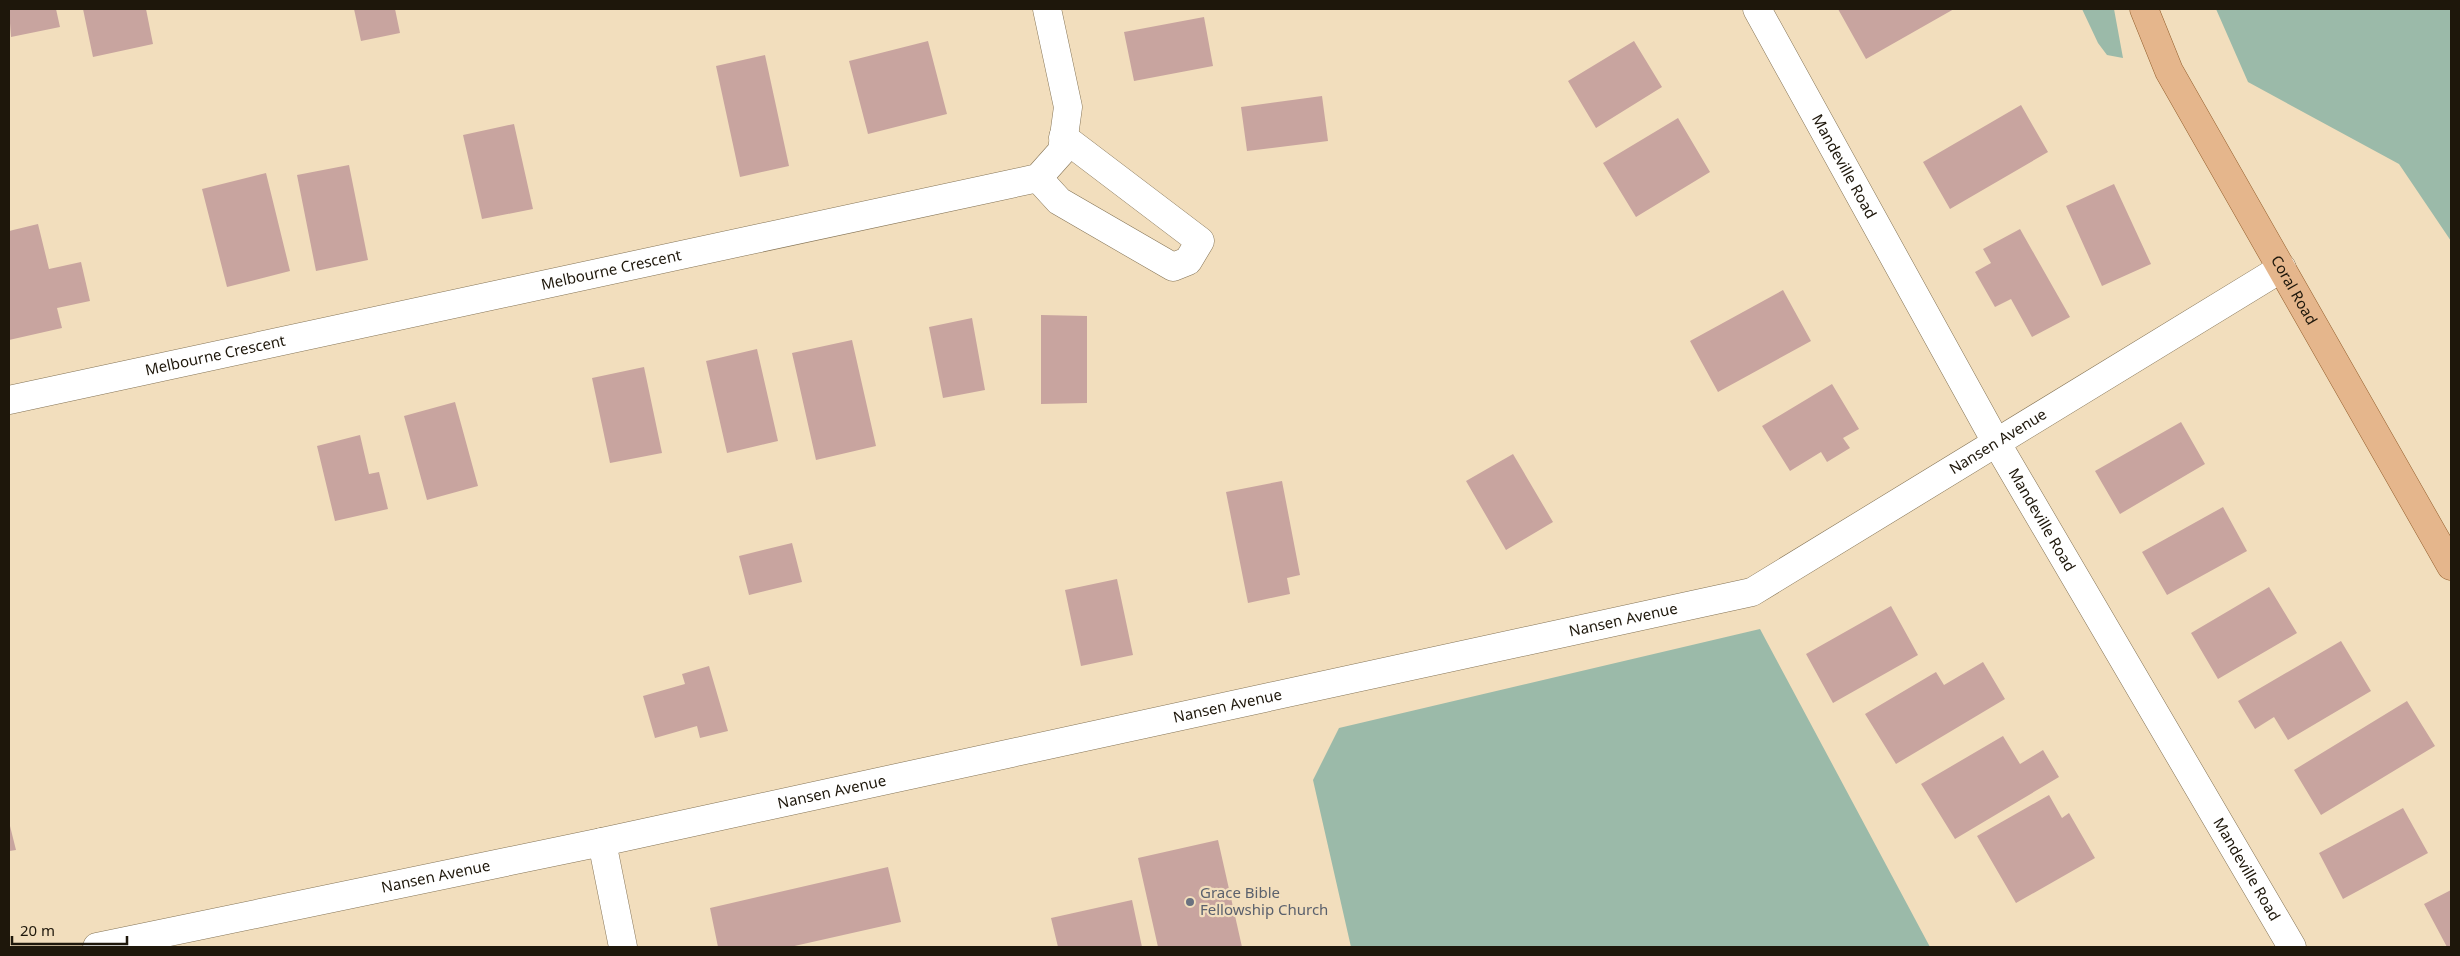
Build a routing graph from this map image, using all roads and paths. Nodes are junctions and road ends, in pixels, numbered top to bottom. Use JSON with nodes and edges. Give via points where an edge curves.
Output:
{"nodes":[{"id":1,"x":1047,"y":9,"type":"edge"},
{"id":2,"x":1757,"y":9,"type":"edge"},
{"id":3,"x":2144,"y":9,"type":"edge"},
{"id":4,"x":1063,"y":137,"type":"junction"},
{"id":5,"x":1038,"y":178,"type":"junction"},
{"id":6,"x":2282,"y":268,"type":"junction"},
{"id":7,"x":9,"y":400,"type":"edge"},
{"id":8,"x":1996,"y":442,"type":"junction"},
{"id":9,"x":2451,"y":566,"type":"edge"},
{"id":10,"x":602,"y":842,"type":"junction"},
{"id":11,"x":97,"y":947,"type":"edge"},
{"id":12,"x":623,"y":947,"type":"edge"},
{"id":13,"x":2292,"y":947,"type":"edge"}],
"edges":[{"from":1,"to":4,"type":"street","via":[[1068,107]]},
{"from":2,"to":8,"type":"street","name":"Mandeville Road"},
{"from":3,"to":6,"type":"main road","name":"Coral Road","via":[[2169,71]]},
{"from":4,"to":5,"type":"street","via":[[1062,151]]},
{"from":4,"to":5,"type":"street","via":[[1200,241],[1188,261],[1172,266],[1059,201]]},
{"from":5,"to":7,"type":"street","name":"Melbourne Crescent"},
{"from":6,"to":8,"type":"street","name":"Nansen Avenue"},
{"from":6,"to":9,"type":"main road","name":"Coral Road"},
{"from":8,"to":10,"type":"street","name":"Nansen Avenue","via":[[1752,592]]},
{"from":8,"to":13,"type":"street","name":"Mandeville Road"},
{"from":10,"to":11,"type":"street","name":"Nansen Avenue"},
{"from":10,"to":12,"type":"street"}]}
